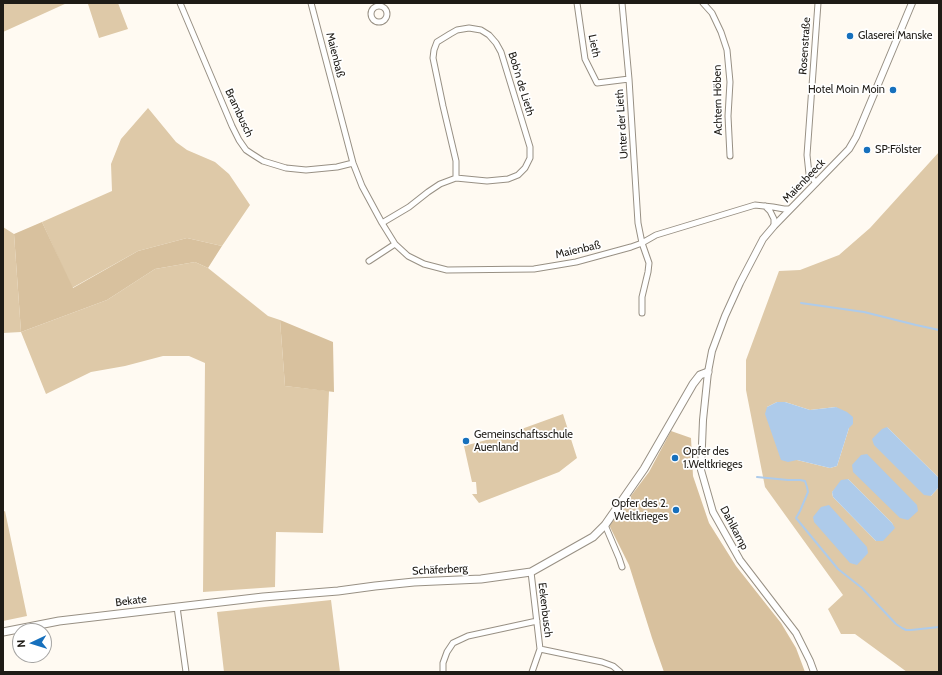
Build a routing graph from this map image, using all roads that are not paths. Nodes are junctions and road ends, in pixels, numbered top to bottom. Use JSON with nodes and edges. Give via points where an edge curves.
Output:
{"nodes":[{"id":1,"x":180,"y":3,"type":"edge"},
{"id":2,"x":311,"y":3,"type":"edge"},
{"id":3,"x":577,"y":3,"type":"edge"},
{"id":4,"x":622,"y":3,"type":"edge"},
{"id":5,"x":703,"y":3,"type":"edge"},
{"id":6,"x":818,"y":3,"type":"edge"},
{"id":7,"x":912,"y":3,"type":"edge"},
{"id":8,"x":629,"y":79,"type":"junction"},
{"id":9,"x":730,"y":156,"type":"dead end"},
{"id":10,"x":353,"y":164,"type":"junction"},
{"id":11,"x":456,"y":178,"type":"junction"},
{"id":12,"x":816,"y":183,"type":"junction"},
{"id":13,"x":765,"y":206,"type":"junction"},
{"id":14,"x":790,"y":210,"type":"junction"},
{"id":15,"x":382,"y":223,"type":"junction"},
{"id":16,"x":774,"y":226,"type":"junction"},
{"id":17,"x":642,"y":243,"type":"junction"},
{"id":18,"x":395,"y":244,"type":"junction"},
{"id":19,"x":369,"y":261,"type":"dead end"},
{"id":20,"x":642,"y":313,"type":"dead end"},
{"id":21,"x":708,"y":372,"type":"junction"},
{"id":22,"x":605,"y":525,"type":"junction"},
{"id":23,"x":622,"y":567,"type":"dead end"},
{"id":24,"x":530,"y":572,"type":"junction"},
{"id":25,"x":263,"y":597,"type":"joint"},
{"id":26,"x":177,"y":607,"type":"junction"},
{"id":27,"x":537,"y":621,"type":"junction"},
{"id":28,"x":3,"y":632,"type":"edge"},
{"id":29,"x":540,"y":649,"type":"junction"},
{"id":30,"x":443,"y":671,"type":"edge"},
{"id":31,"x":186,"y":672,"type":"edge"},
{"id":32,"x":532,"y":672,"type":"edge"},
{"id":33,"x":620,"y":672,"type":"edge"},
{"id":34,"x":814,"y":672,"type":"edge"}],
"edges":[{"from":1,"to":10,"type":"street","name":"Brambusch","via":[[232,126],[246,150],[263,161],[293,169],[306,170]]},
{"from":2,"to":10,"type":"street","name":"Maienbaß"},
{"from":3,"to":8,"type":"street","name":"Lieth","via":[[585,59],[597,83]]},
{"from":4,"to":8,"type":"street","name":"Unter der Lieth"},
{"from":5,"to":9,"type":"street","name":"Achtern Höben","via":[[712,13],[727,50],[730,82]]},
{"from":6,"to":12,"type":"street","name":"Rosenstraße","via":[[807,155],[809,174]]},
{"from":7,"to":12,"type":"street","name":"Maienbeeck","via":[[856,137],[849,149]]},
{"from":8,"to":17,"type":"street","name":"Unter der Lieth","via":[[638,223]]},
{"from":10,"to":15,"type":"street","name":"Maienbaß"},
{"from":11,"to":11,"type":"street","name":"Bob'n de Lieth","via":[[456,161],[433,58],[437,42],[457,30],[469,28],[481,30],[489,35],[501,52],[530,147],[530,158],[518,175],[508,179],[487,181]]},
{"from":11,"to":15,"type":"street","name":"Bob'n de Lieth","via":[[440,184]]},
{"from":12,"to":14,"type":"street","name":"Maienbeeck"},
{"from":13,"to":14,"type":"street","name":"Maienbaß"},
{"from":13,"to":16,"type":"street","via":[[774,219]]},
{"from":13,"to":17,"type":"street","name":"Maienbaß","via":[[755,205],[680,227]]},
{"from":14,"to":16,"type":"street","name":"Maienbeeck"},
{"from":15,"to":18,"type":"street","name":"Maienbaß"},
{"from":16,"to":21,"type":"street","name":"Maienbeeck","via":[[763,239],[725,316],[712,351]]},
{"from":17,"to":18,"type":"street","name":"Maienbaß","via":[[576,262],[534,269],[476,270],[447,270],[424,264],[408,256]]},
{"from":17,"to":20,"type":"street","name":"Unter der Lieth","via":[[649,263],[642,297]]},
{"from":18,"to":19,"type":"street"},
{"from":21,"to":22,"type":"main road","name":"Schäferberg","via":[[700,375],[693,384],[644,469]]},
{"from":21,"to":34,"type":"street","name":"Dahlkamp","via":[[701,470],[713,512],[740,560],[796,634]]},
{"from":22,"to":23,"type":"street"},
{"from":22,"to":24,"type":"main road","name":"Schäferberg","via":[[593,537]]},
{"from":24,"to":25,"type":"main road","name":"Schäferberg","via":[[481,579],[414,582]]},
{"from":24,"to":27,"type":"street","name":"Eekenbusch"},
{"from":25,"to":26,"type":"main road","name":"Bekate"},
{"from":26,"to":28,"type":"main road","name":"Bekate","via":[[59,620]]},
{"from":26,"to":31,"type":"street"},
{"from":27,"to":29,"type":"street","name":"Eekenbusch"},
{"from":27,"to":30,"type":"street","via":[[468,636],[453,643],[447,652]]},
{"from":29,"to":32,"type":"street","name":"Eekenbusch"},
{"from":29,"to":33,"type":"street","via":[[602,662]]}]}
